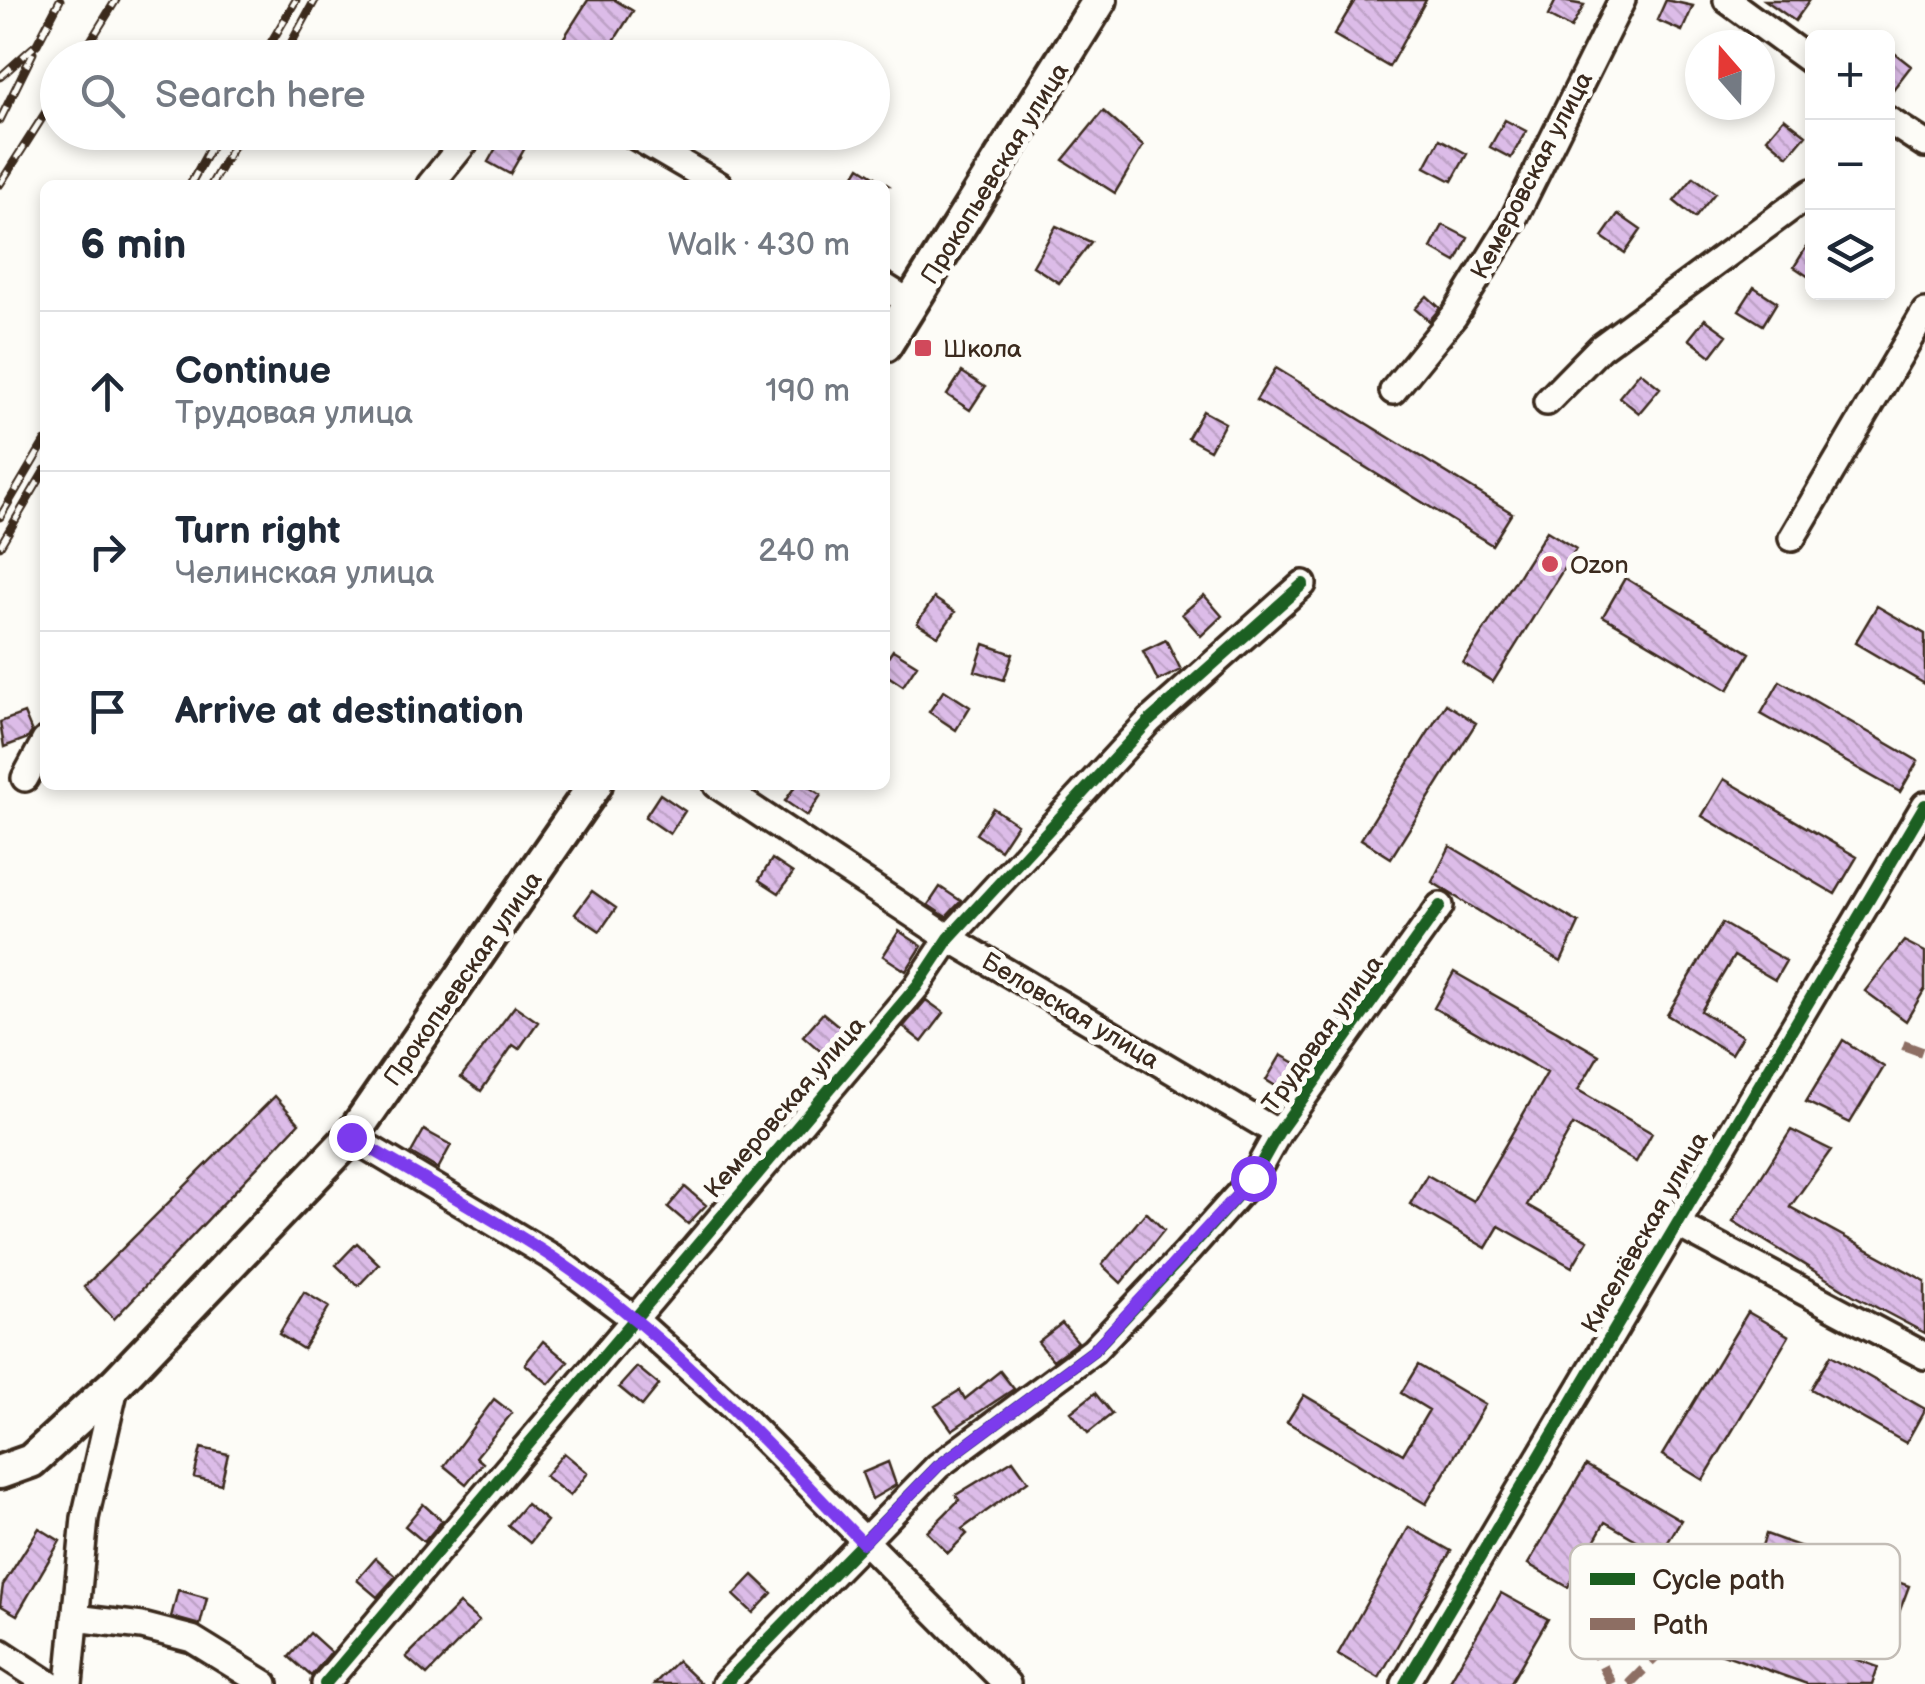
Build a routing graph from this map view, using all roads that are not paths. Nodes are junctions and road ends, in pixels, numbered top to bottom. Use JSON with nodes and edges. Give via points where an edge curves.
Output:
{"nodes":[{"id":1,"x":1100,"y":0,"type":"edge"},
{"id":2,"x":1622,"y":0,"type":"edge"},
{"id":3,"x":1727,"y":0,"type":"edge"},
{"id":4,"x":1805,"y":57,"type":"edge"},
{"id":5,"x":1895,"y":125,"type":"edge"},
{"id":6,"x":1925,"y":144,"type":"edge"},
{"id":7,"x":458,"y":150,"type":"edge"},
{"id":8,"x":659,"y":150,"type":"edge"},
{"id":9,"x":434,"y":180,"type":"edge"},
{"id":10,"x":710,"y":180,"type":"edge"},
{"id":11,"x":1805,"y":197,"type":"edge"},
{"id":12,"x":898,"y":296,"type":"edge"},
{"id":13,"x":1925,"y":312,"type":"edge"},
{"id":14,"x":890,"y":326,"type":"edge"},
{"id":15,"x":1393,"y":390,"type":"dead end"},
{"id":16,"x":1547,"y":402,"type":"dead end"},
{"id":17,"x":1792,"y":538,"type":"dead end"},
{"id":18,"x":1303,"y":584,"type":"dead end"},
{"id":19,"x":40,"y":750,"type":"edge"},
{"id":20,"x":25,"y":778,"type":"dead end"},
{"id":21,"x":592,"y":790,"type":"edge"},
{"id":22,"x":725,"y":790,"type":"edge"},
{"id":23,"x":1925,"y":804,"type":"edge"},
{"id":24,"x":1440,"y":906,"type":"dead end"},
{"id":25,"x":949,"y":938,"type":"junction"},
{"id":26,"x":1278,"y":1133,"type":"junction"},
{"id":27,"x":351,"y":1137,"type":"junction"},
{"id":28,"x":1675,"y":1223,"type":"junction"},
{"id":29,"x":633,"y":1318,"type":"junction"},
{"id":30,"x":1925,"y":1356,"type":"edge"},
{"id":31,"x":116,"y":1383,"type":"junction"},
{"id":32,"x":0,"y":1472,"type":"edge"},
{"id":33,"x":863,"y":1543,"type":"junction"},
{"id":34,"x":75,"y":1618,"type":"junction"},
{"id":35,"x":0,"y":1652,"type":"edge"},
{"id":36,"x":49,"y":1684,"type":"edge"},
{"id":37,"x":69,"y":1684,"type":"edge"},
{"id":38,"x":264,"y":1684,"type":"edge"},
{"id":39,"x":325,"y":1684,"type":"edge"},
{"id":40,"x":725,"y":1684,"type":"edge"},
{"id":41,"x":1007,"y":1684,"type":"edge"},
{"id":42,"x":1405,"y":1684,"type":"edge"}],
"edges":[{"from":1,"to":12,"type":"main road","name":"Прокопьевская улица"},
{"from":2,"to":15,"type":"street","name":"Кемеровская улица","via":[[1512,222],[1454,316]]},
{"from":3,"to":4,"type":"street"},
{"from":5,"to":6,"type":"street"},
{"from":7,"to":9,"type":"street"},
{"from":8,"to":10,"type":"street"},
{"from":11,"to":16,"type":"street","via":[[1600,348]]},
{"from":12,"to":14,"type":"main road","name":"Прокопьевская улица"},
{"from":13,"to":17,"type":"street"},
{"from":18,"to":25,"type":"street","name":"Кемеровская улица","via":[[1149,721]]},
{"from":19,"to":20,"type":"street"},
{"from":21,"to":27,"type":"main road","name":"Прокопьевская улица"},
{"from":22,"to":25,"type":"street","name":"Беловская улица"},
{"from":23,"to":28,"type":"street","name":"Киселёвская улица"},
{"from":24,"to":26,"type":"street","name":"Трудовая улица"},
{"from":25,"to":26,"type":"street","name":"Беловская улица"},
{"from":25,"to":29,"type":"street","name":"Кемеровская улица","via":[[917,986]]},
{"from":26,"to":33,"type":"street","name":"Трудовая улица","via":[[1253,1178],[1093,1351],[938,1466]]},
{"from":27,"to":29,"type":"street","via":[[555,1259]]},
{"from":27,"to":31,"type":"main road","name":"Прокопьевская улица"},
{"from":28,"to":30,"type":"street"},
{"from":28,"to":42,"type":"street","name":"Киселёвская улица"},
{"from":29,"to":33,"type":"street","via":[[730,1405]]},
{"from":29,"to":39,"type":"street","name":"Кемеровская улица"},
{"from":31,"to":32,"type":"main road","name":"Прокопьевская улица","via":[[31,1461]]},
{"from":31,"to":34,"type":"street","via":[[84,1518]]},
{"from":33,"to":40,"type":"street","name":"Трудовая улица"},
{"from":33,"to":41,"type":"street"},
{"from":34,"to":37,"type":"street"},
{"from":34,"to":38,"type":"street","via":[[192,1639]]},
{"from":35,"to":36,"type":"street"}]}
